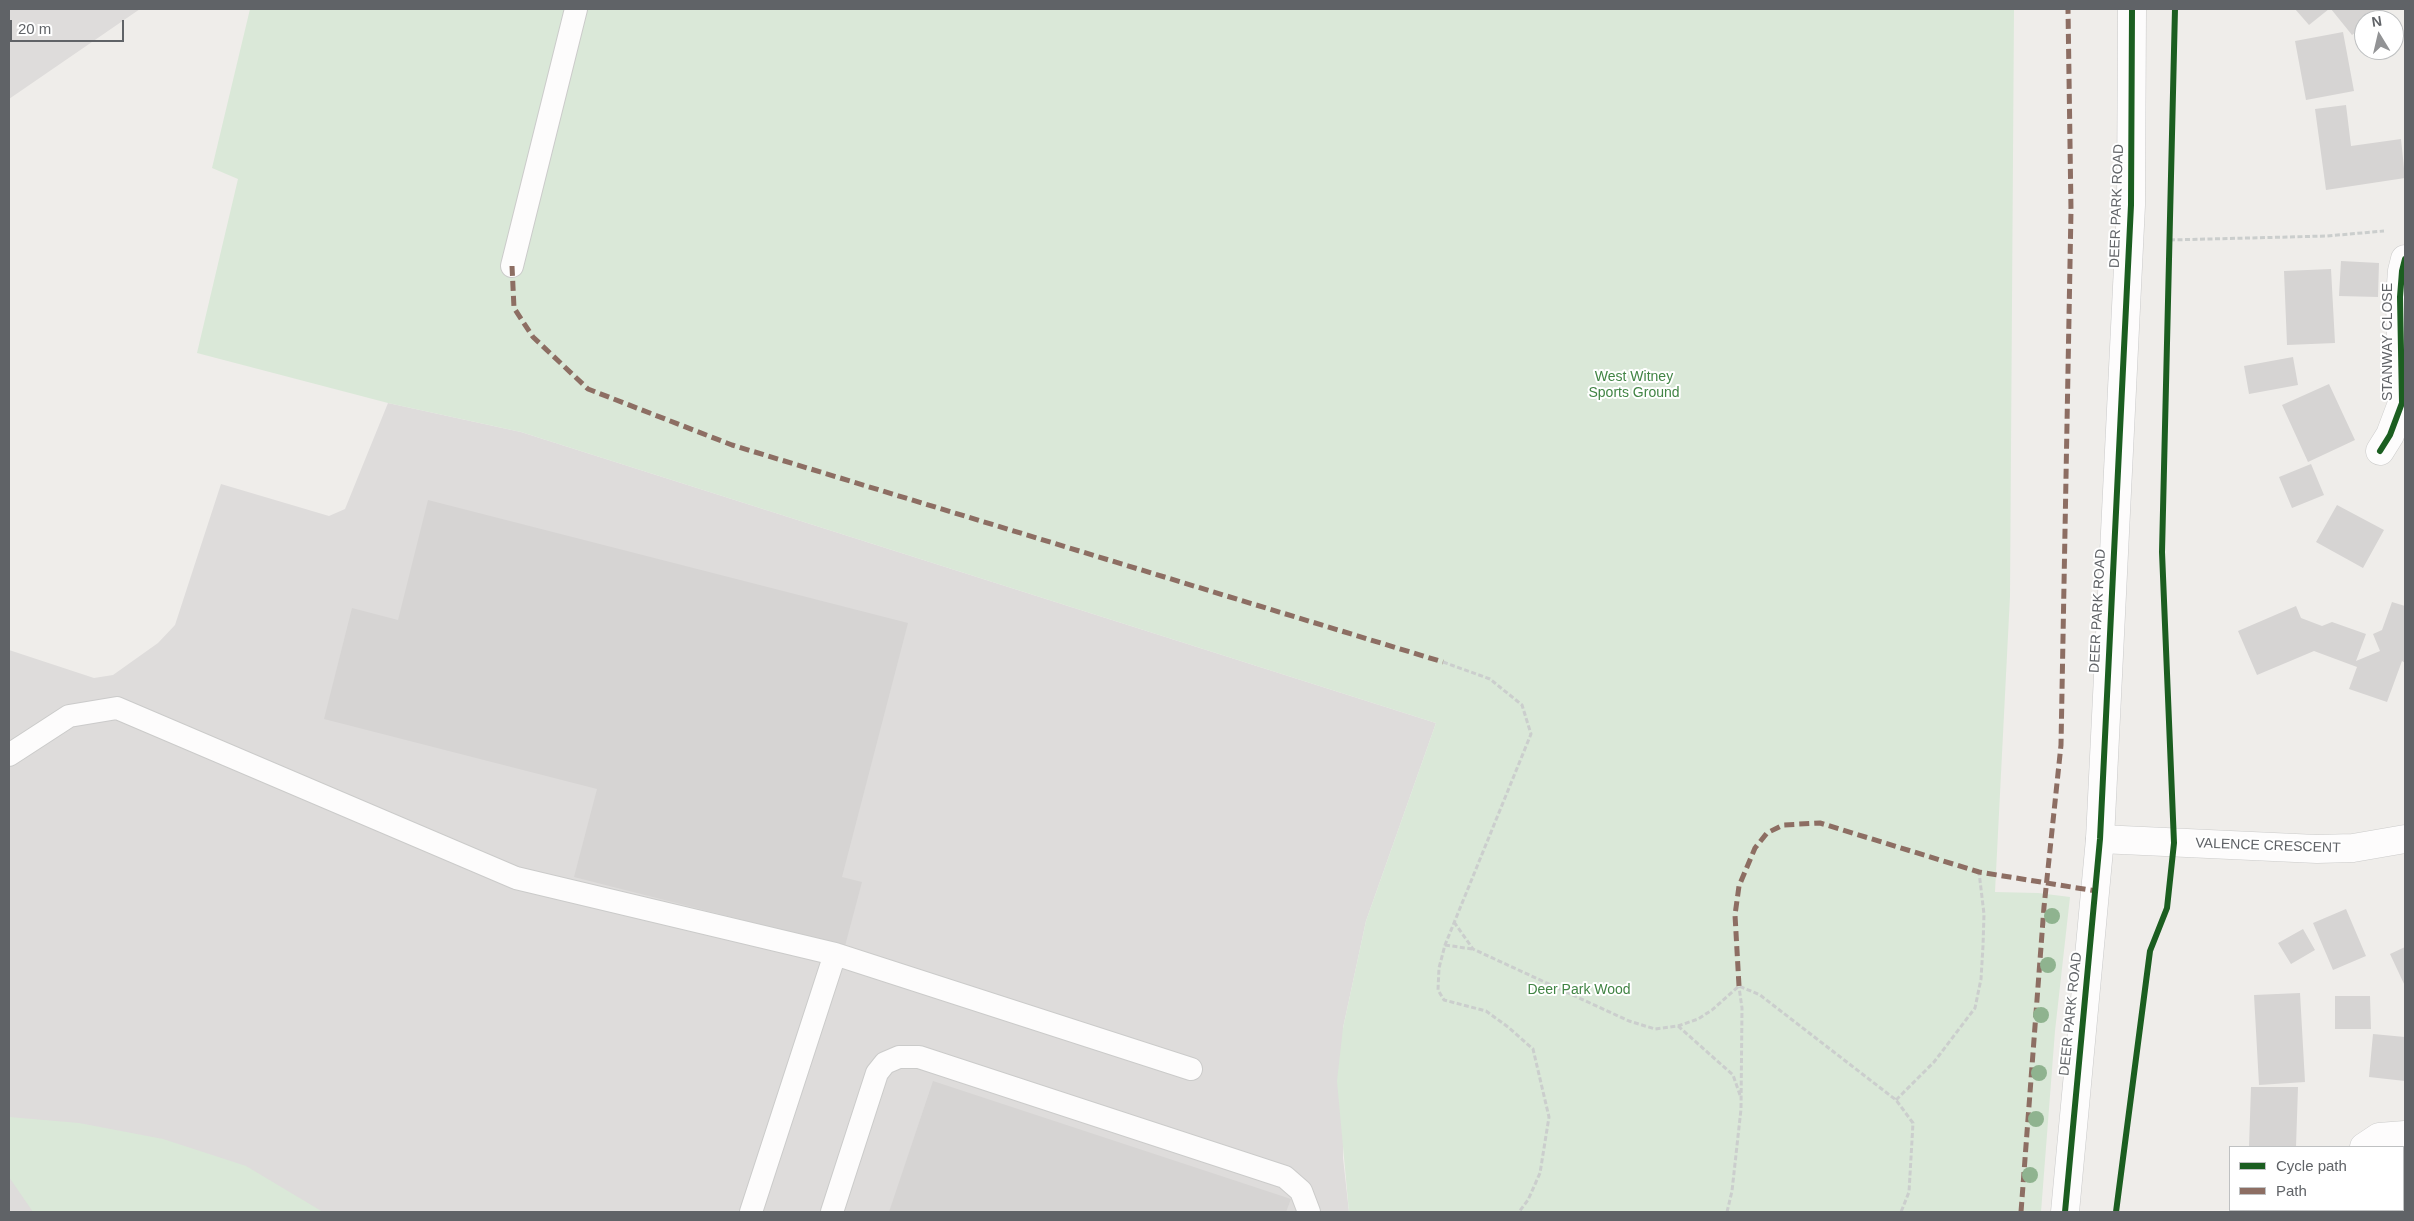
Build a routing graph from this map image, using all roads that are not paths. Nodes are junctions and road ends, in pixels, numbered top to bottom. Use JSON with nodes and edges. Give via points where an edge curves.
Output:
{"nodes":[{"id":1,"x":576,"y":9,"type":"edge"},
{"id":2,"x":2132,"y":9,"type":"edge"},
{"id":3,"x":2405,"y":259,"type":"edge"},
{"id":4,"x":512,"y":266,"type":"dead end"},
{"id":5,"x":2380,"y":451,"type":"dead end"},
{"id":6,"x":9,"y":755,"type":"edge"},
{"id":7,"x":2100,"y":839,"type":"junction"},
{"id":8,"x":2405,"y":839,"type":"edge"},
{"id":9,"x":835,"y":954,"type":"junction"},
{"id":10,"x":1191,"y":1069,"type":"dead end"},
{"id":11,"x":2405,"y":1135,"type":"edge"},
{"id":12,"x":2366,"y":1146,"type":"edge"},
{"id":13,"x":752,"y":1212,"type":"edge"},
{"id":14,"x":832,"y":1212,"type":"edge"},
{"id":15,"x":1309,"y":1212,"type":"edge"},
{"id":16,"x":2064,"y":1212,"type":"edge"}],
"edges":[{"from":1,"to":4,"type":"lane"},
{"from":2,"to":7,"type":"street","name":"DEER PARK ROAD","via":[[2131,205]]},
{"from":3,"to":5,"type":"street","name":"STANWAY CLOSE","via":[[2400,297],[2402,403]]},
{"from":6,"to":9,"type":"lane","via":[[69,716],[117,708],[516,878]]},
{"from":7,"to":8,"type":"street","name":"VALENCE CRESCENT","via":[[2318,849],[2354,848]]},
{"from":7,"to":16,"type":"street","name":"DEER PARK ROAD"},
{"from":9,"to":10,"type":"lane"},
{"from":9,"to":13,"type":"lane"},
{"from":11,"to":12,"type":"street","via":[[2379,1137]]},
{"from":14,"to":15,"type":"lane","via":[[877,1073],[885,1063],[899,1056],[918,1057],[1285,1176],[1301,1191]]}]}
